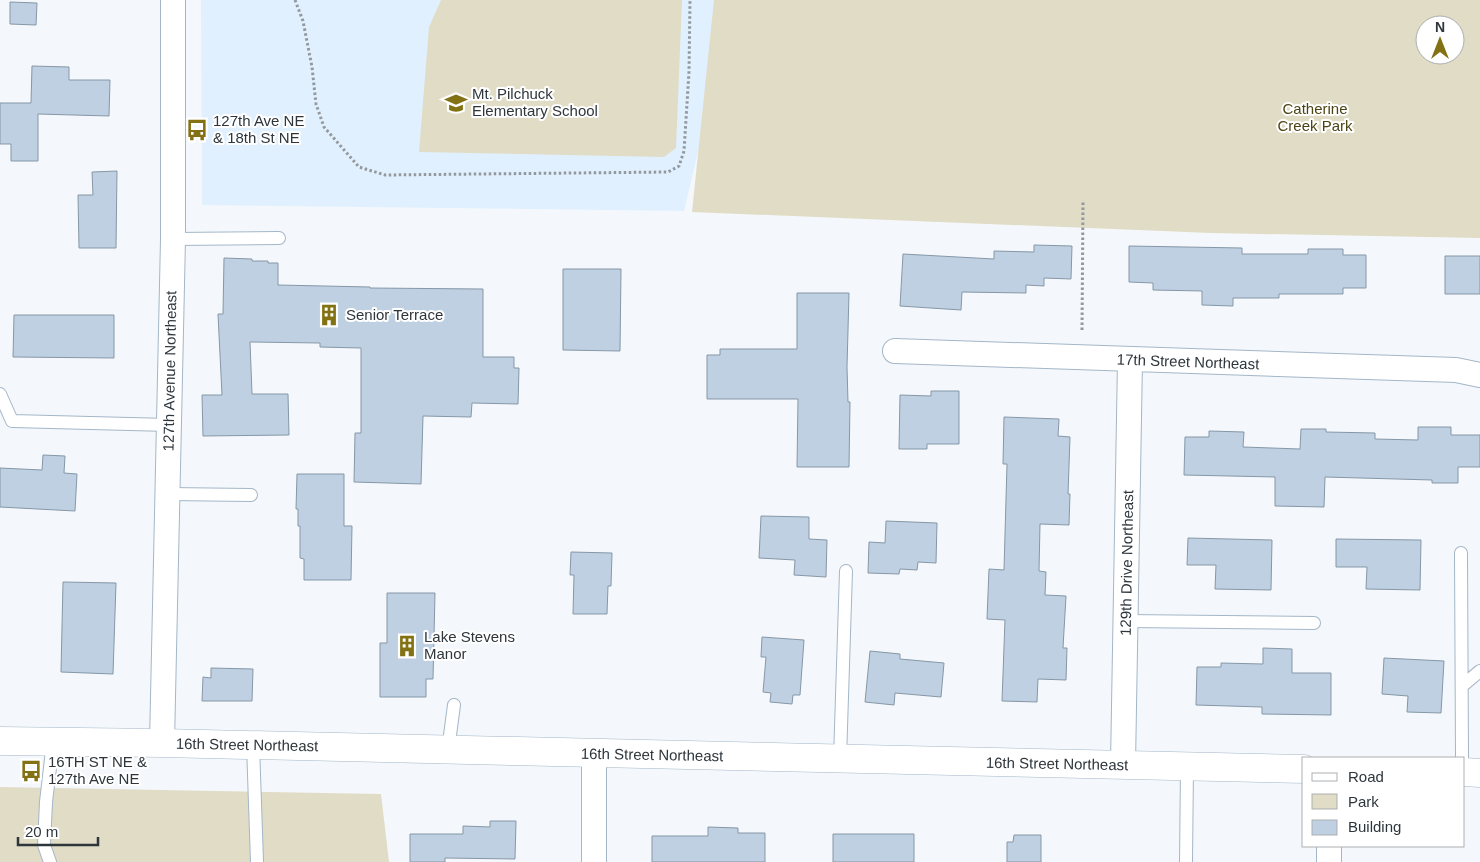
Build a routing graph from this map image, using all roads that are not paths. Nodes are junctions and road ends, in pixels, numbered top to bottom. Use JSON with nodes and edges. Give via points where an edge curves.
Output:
{"nodes":[{"id":1,"x":173,"y":0,"type":"edge"},
{"id":2,"x":279,"y":238,"type":"dead end"},
{"id":3,"x":173,"y":239,"type":"junction"},
{"id":4,"x":895,"y":352,"type":"dead end"},
{"id":5,"x":1130,"y":360,"type":"junction"},
{"id":6,"x":1480,"y":375,"type":"edge"},
{"id":7,"x":0,"y":394,"type":"edge"},
{"id":8,"x":169,"y":425,"type":"junction"},
{"id":9,"x":168,"y":494,"type":"junction"},
{"id":10,"x":251,"y":496,"type":"dead end"},
{"id":11,"x":1461,"y":553,"type":"dead end"},
{"id":12,"x":846,"y":571,"type":"dead end"},
{"id":13,"x":1126,"y":621,"type":"junction"},
{"id":14,"x":1314,"y":622,"type":"dead end"},
{"id":15,"x":1480,"y":671,"type":"edge"},
{"id":16,"x":1462,"y":686,"type":"junction"},
{"id":17,"x":454,"y":705,"type":"dead end"},
{"id":18,"x":0,"y":741,"type":"edge"},
{"id":19,"x":53,"y":742,"type":"junction"},
{"id":20,"x":162,"y":743,"type":"junction"},
{"id":21,"x":253,"y":745,"type":"junction"},
{"id":22,"x":448,"y":750,"type":"junction"},
{"id":23,"x":594,"y":754,"type":"junction"},
{"id":24,"x":1462,"y":757,"type":"edge"},
{"id":25,"x":840,"y":759,"type":"junction"},
{"id":26,"x":1124,"y":765,"type":"junction"},
{"id":27,"x":1187,"y":766,"type":"junction"},
{"id":28,"x":1302,"y":769,"type":"edge"},
{"id":29,"x":1465,"y":772,"type":"edge"},
{"id":30,"x":1480,"y":772,"type":"edge"},
{"id":31,"x":1329,"y":847,"type":"edge"},
{"id":32,"x":50,"y":862,"type":"edge"},
{"id":33,"x":257,"y":862,"type":"edge"},
{"id":34,"x":594,"y":862,"type":"edge"},
{"id":35,"x":1186,"y":862,"type":"edge"},
{"id":36,"x":1329,"y":862,"type":"edge"}],
"edges":[{"from":1,"to":3,"type":"street","name":"127th Avenue Northeast"},
{"from":2,"to":3,"type":"lane"},
{"from":3,"to":8,"type":"street","name":"127th Avenue Northeast"},
{"from":4,"to":5,"type":"street","name":"17th Street Northeast"},
{"from":5,"to":6,"type":"street","name":"17th Street Northeast","via":[[1456,370]]},
{"from":5,"to":13,"type":"street","name":"129th Drive Northeast"},
{"from":7,"to":8,"type":"lane","via":[[12,422]]},
{"from":8,"to":9,"type":"street","name":"127th Avenue Northeast"},
{"from":9,"to":10,"type":"lane"},
{"from":9,"to":20,"type":"street","name":"127th Avenue Northeast"},
{"from":11,"to":16,"type":"lane"},
{"from":12,"to":25,"type":"lane"},
{"from":13,"to":14,"type":"lane"},
{"from":13,"to":26,"type":"street","name":"129th Drive Northeast"},
{"from":15,"to":16,"type":"lane"},
{"from":16,"to":24,"type":"lane"},
{"from":17,"to":22,"type":"lane"},
{"from":18,"to":19,"type":"street","name":"16th Street Northeast"},
{"from":19,"to":20,"type":"street","name":"16th Street Northeast"},
{"from":19,"to":32,"type":"lane","via":[[44,845]]},
{"from":20,"to":21,"type":"street","name":"16th Street Northeast"},
{"from":21,"to":22,"type":"street","name":"16th Street Northeast"},
{"from":21,"to":33,"type":"lane"},
{"from":22,"to":23,"type":"street","name":"16th Street Northeast"},
{"from":23,"to":25,"type":"street","name":"16th Street Northeast"},
{"from":23,"to":34,"type":"street"},
{"from":25,"to":26,"type":"street","name":"16th Street Northeast"},
{"from":26,"to":27,"type":"street","name":"16th Street Northeast"},
{"from":27,"to":28,"type":"street","name":"16th Street Northeast"},
{"from":27,"to":35,"type":"lane"},
{"from":29,"to":30,"type":"street"},
{"from":31,"to":36,"type":"street"}]}
